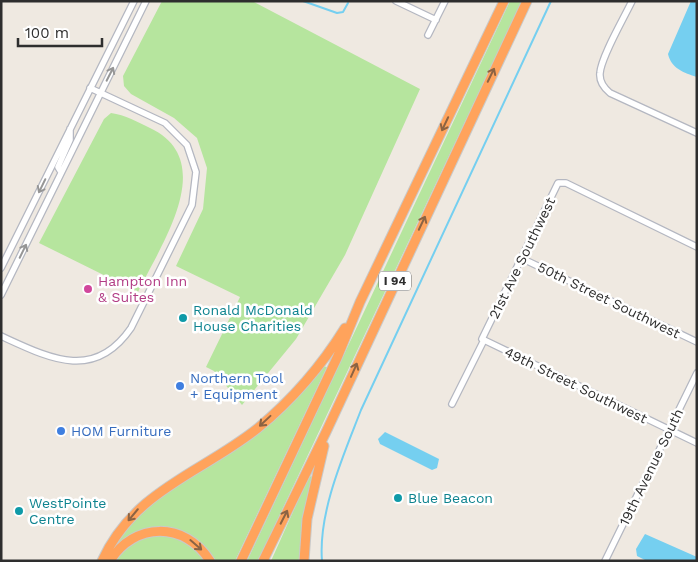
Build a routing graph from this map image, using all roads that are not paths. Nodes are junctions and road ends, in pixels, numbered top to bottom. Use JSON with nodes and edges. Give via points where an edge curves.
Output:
{"nodes":[{"id":1,"x":134,"y":1,"type":"edge"},
{"id":2,"x":146,"y":1,"type":"edge"},
{"id":3,"x":396,"y":1,"type":"edge"},
{"id":4,"x":445,"y":1,"type":"edge"},
{"id":5,"x":504,"y":1,"type":"edge"},
{"id":6,"x":527,"y":1,"type":"edge"},
{"id":7,"x":632,"y":1,"type":"edge"},
{"id":8,"x":436,"y":20,"type":"junction"},
{"id":9,"x":428,"y":35,"type":"dead end"},
{"id":10,"x":90,"y":88,"type":"junction"},
{"id":11,"x":100,"y":92,"type":"junction"},
{"id":12,"x":70,"y":129,"type":"junction"},
{"id":13,"x":697,"y":133,"type":"edge"},
{"id":14,"x":50,"y":169,"type":"junction"},
{"id":15,"x":61,"y":172,"type":"junction"},
{"id":16,"x":45,"y":204,"type":"junction"},
{"id":17,"x":697,"y":247,"type":"edge"},
{"id":18,"x":521,"y":258,"type":"junction"},
{"id":19,"x":1,"y":268,"type":"edge"},
{"id":20,"x":1,"y":295,"type":"edge"},
{"id":21,"x":360,"y":302,"type":"junction"},
{"id":22,"x":1,"y":336,"type":"edge"},
{"id":23,"x":483,"y":340,"type":"junction"},
{"id":24,"x":697,"y":342,"type":"edge"},
{"id":25,"x":697,"y":374,"type":"edge"},
{"id":26,"x":452,"y":404,"type":"dead end"},
{"id":27,"x":330,"y":424,"type":"junction"},
{"id":28,"x":668,"y":430,"type":"junction"},
{"id":29,"x":697,"y":444,"type":"edge"},
{"id":30,"x":102,"y":561,"type":"edge"},
{"id":31,"x":110,"y":561,"type":"edge"},
{"id":32,"x":210,"y":561,"type":"edge"},
{"id":33,"x":241,"y":561,"type":"edge"},
{"id":34,"x":263,"y":561,"type":"edge"},
{"id":35,"x":304,"y":561,"type":"edge"},
{"id":36,"x":605,"y":561,"type":"edge"}],
"edges":[{"from":1,"to":10,"type":"street"},
{"from":11,"to":2,"type":"street","one_way":true},
{"from":3,"to":8,"type":"street"},
{"from":4,"to":8,"type":"street"},
{"from":5,"to":21,"type":"highway","number":"I 94","one_way":true},
{"from":27,"to":6,"type":"highway","number":"I 94","one_way":true},
{"from":7,"to":13,"type":"street","via":[[603,62],[601,82],[610,93]]},
{"from":8,"to":9,"type":"street"},
{"from":10,"to":11,"type":"street"},
{"from":10,"to":12,"type":"street"},
{"from":11,"to":15,"type":"street"},
{"from":11,"to":22,"type":"street","via":[[165,122],[186,145],[196,172],[192,205],[132,328],[111,350],[87,360],[59,360]]},
{"from":12,"to":14,"type":"street"},
{"from":12,"to":15,"type":"street","via":[[70,140],[58,166]]},
{"from":14,"to":16,"type":"street","via":[[55,174],[44,199]]},
{"from":14,"to":19,"type":"street","one_way":true},
{"from":15,"to":16,"type":"street"},
{"from":20,"to":16,"type":"street","one_way":true},
{"from":17,"to":18,"type":"street","name":"21st Ave Southwest","via":[[566,183],[558,183]]},
{"from":18,"to":23,"type":"street","name":"21st Ave Southwest"},
{"from":18,"to":24,"type":"street","name":"50th Street Southwest"},
{"from":21,"to":30,"type":"highway","one_way":true,"via":[[338,338],[292,395],[251,433],[168,485],[141,506],[109,546]]},
{"from":21,"to":33,"type":"highway","number":"I 94"},
{"from":23,"to":26,"type":"street","name":"21st Ave Southwest"},
{"from":23,"to":28,"type":"street","name":"49th Street Southwest"},
{"from":25,"to":28,"type":"street","name":"19th Avenue South"},
{"from":34,"to":27,"type":"highway","number":"I 94","one_way":true},
{"from":27,"to":35,"type":"highway","via":[[307,520]]},
{"from":28,"to":29,"type":"street","name":"49th Street Southwest"},
{"from":28,"to":36,"type":"street","name":"19th Avenue South"},
{"from":31,"to":32,"type":"highway","one_way":true,"via":[[135,536],[164,530],[188,538]]}]}
